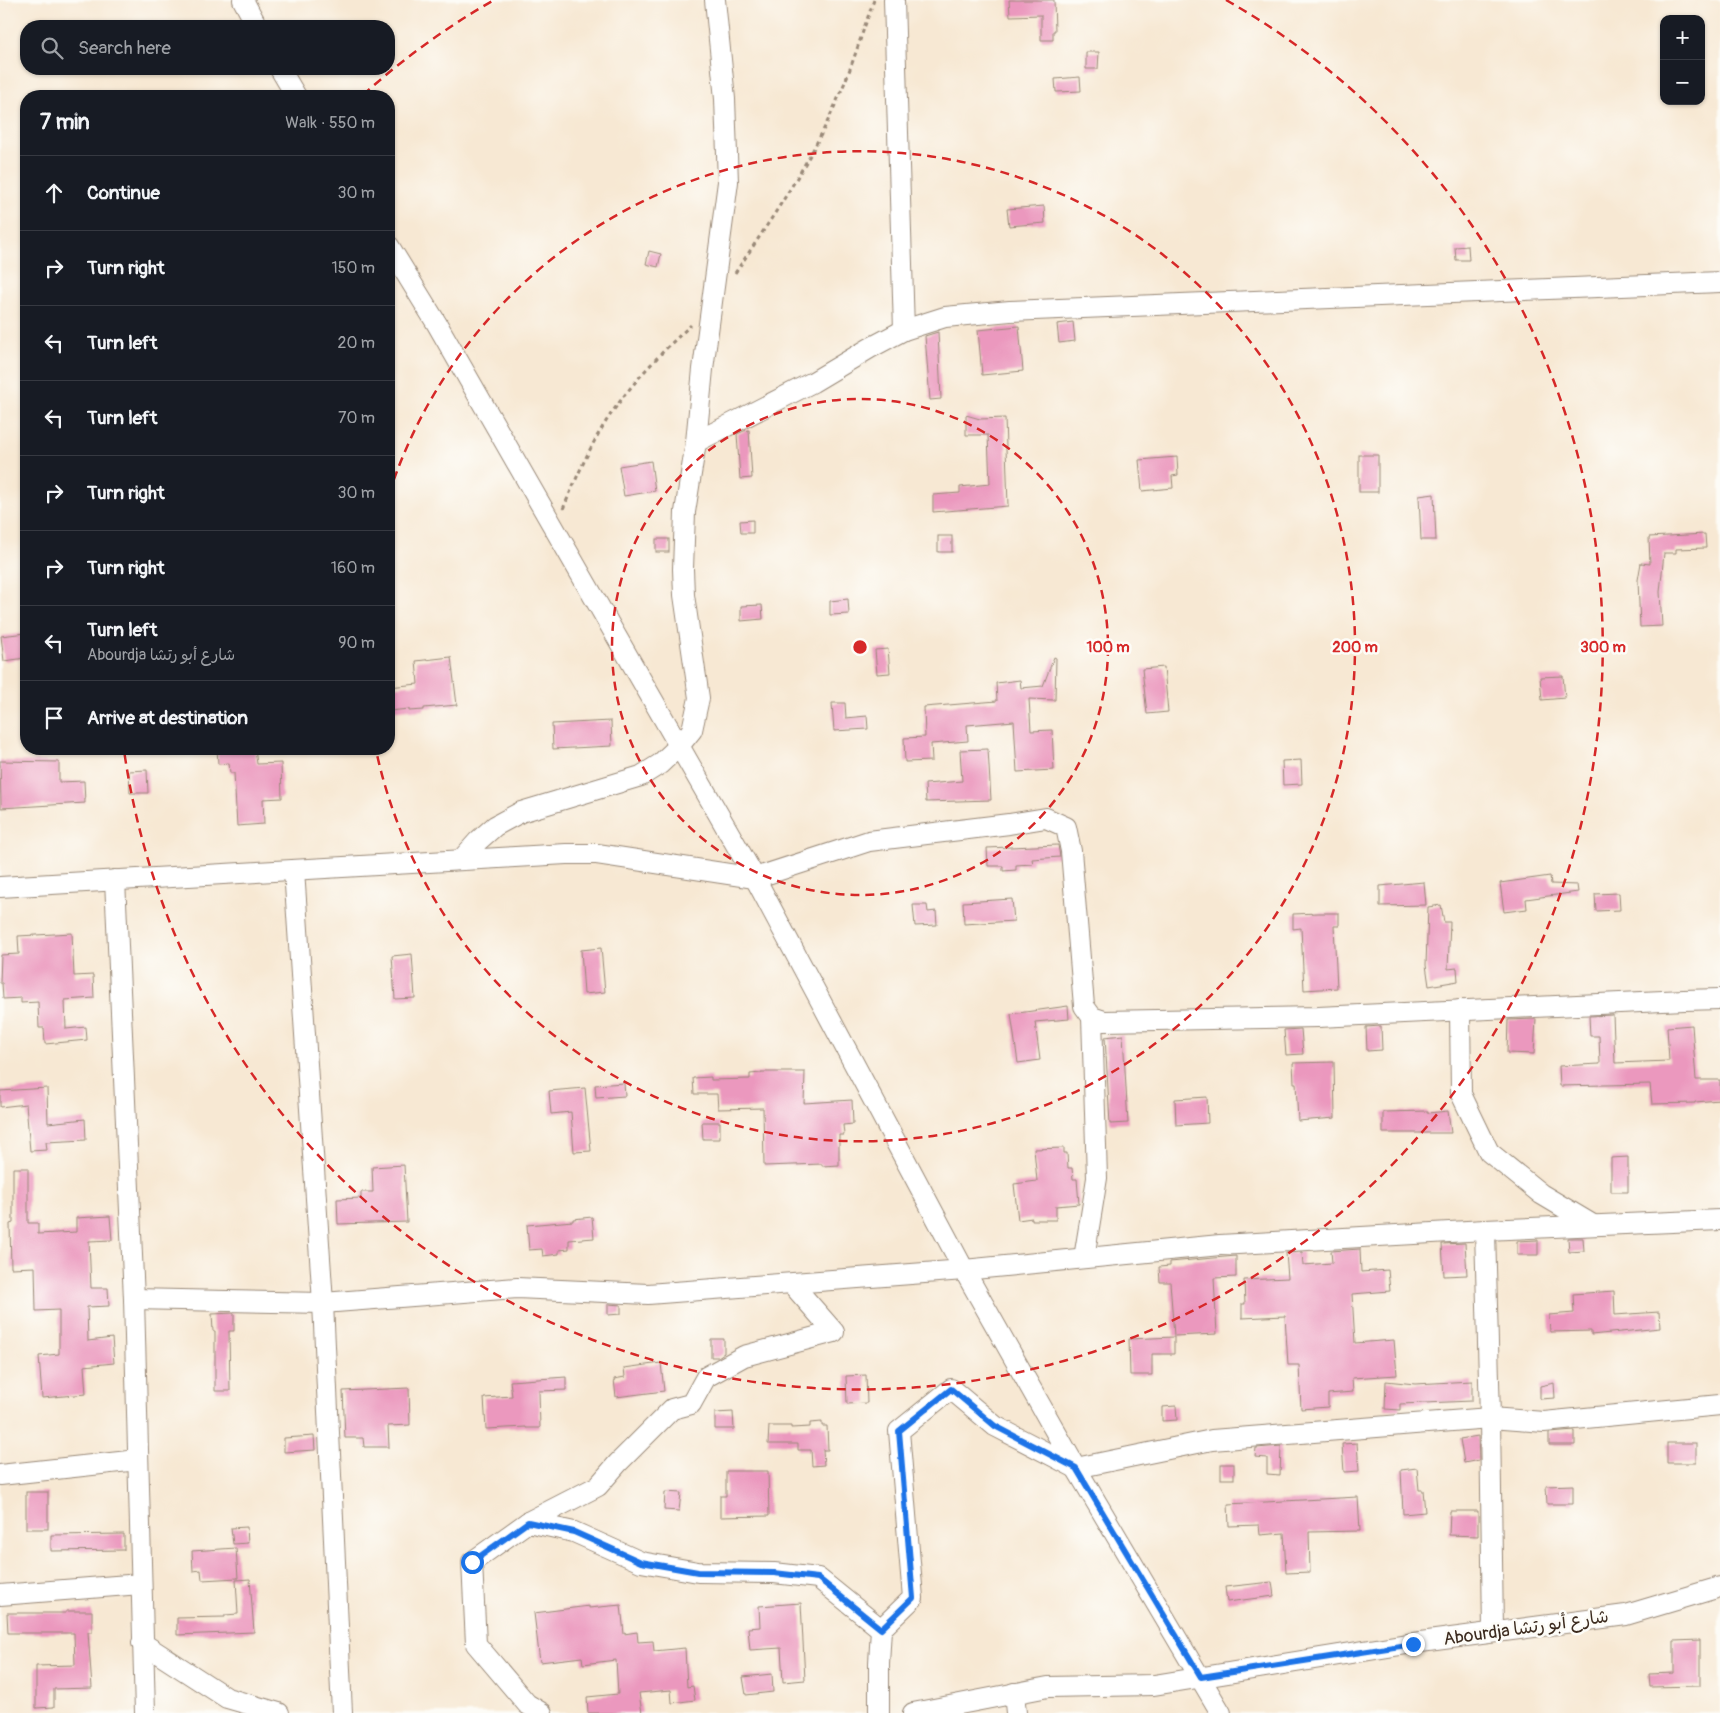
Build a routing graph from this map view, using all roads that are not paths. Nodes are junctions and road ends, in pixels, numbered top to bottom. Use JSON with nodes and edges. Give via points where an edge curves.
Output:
{"nodes":[{"id":1,"x":243,"y":0,"type":"edge"},
{"id":2,"x":715,"y":0,"type":"edge"},
{"id":3,"x":894,"y":0,"type":"edge"},
{"id":4,"x":254,"y":20,"type":"edge"},
{"id":5,"x":284,"y":75,"type":"edge"},
{"id":6,"x":292,"y":90,"type":"edge"},
{"id":7,"x":395,"y":256,"type":"edge"},
{"id":8,"x":1720,"y":282,"type":"edge"},
{"id":9,"x":904,"y":330,"type":"junction"},
{"id":10,"x":696,"y":442,"type":"junction"},
{"id":11,"x":679,"y":746,"type":"junction"},
{"id":12,"x":461,"y":860,"type":"junction"},
{"id":13,"x":294,"y":870,"type":"junction"},
{"id":14,"x":755,"y":878,"type":"junction"},
{"id":15,"x":115,"y":880,"type":"junction"},
{"id":16,"x":0,"y":887,"type":"edge"},
{"id":17,"x":1720,"y":999,"type":"edge"},
{"id":18,"x":1460,"y":1010,"type":"junction"},
{"id":19,"x":1092,"y":1016,"type":"junction"},
{"id":20,"x":1720,"y":1220,"type":"edge"},
{"id":21,"x":1594,"y":1226,"type":"junction"},
{"id":22,"x":1485,"y":1230,"type":"junction"},
{"id":23,"x":1084,"y":1258,"type":"junction"},
{"id":24,"x":964,"y":1270,"type":"junction"},
{"id":25,"x":792,"y":1284,"type":"junction"},
{"id":26,"x":134,"y":1299,"type":"junction"},
{"id":27,"x":323,"y":1303,"type":"junction"},
{"id":28,"x":1720,"y":1405,"type":"edge"},
{"id":29,"x":1490,"y":1418,"type":"junction"},
{"id":30,"x":138,"y":1460,"type":"junction"},
{"id":31,"x":1076,"y":1468,"type":"junction"},
{"id":32,"x":0,"y":1475,"type":"edge"},
{"id":33,"x":528,"y":1522,"type":"junction"},
{"id":34,"x":141,"y":1584,"type":"junction"},
{"id":35,"x":1720,"y":1587,"type":"edge"},
{"id":36,"x":0,"y":1594,"type":"edge"},
{"id":37,"x":881,"y":1629,"type":"junction"},
{"id":38,"x":1493,"y":1632,"type":"junction"},
{"id":39,"x":142,"y":1643,"type":"junction"},
{"id":40,"x":1201,"y":1677,"type":"junction"},
{"id":41,"x":1015,"y":1703,"type":"edge"},
{"id":42,"x":145,"y":1713,"type":"edge"},
{"id":43,"x":279,"y":1713,"type":"edge"},
{"id":44,"x":342,"y":1713,"type":"edge"},
{"id":45,"x":542,"y":1713,"type":"edge"},
{"id":46,"x":879,"y":1713,"type":"edge"},
{"id":47,"x":913,"y":1713,"type":"edge"},
{"id":48,"x":1221,"y":1713,"type":"edge"}],
"edges":[{"from":1,"to":4,"type":"street"},
{"from":2,"to":10,"type":"street","via":[[725,99],[728,182]]},
{"from":3,"to":9,"type":"street"},
{"from":5,"to":6,"type":"street"},
{"from":7,"to":11,"type":"street"},
{"from":8,"to":9,"type":"street","via":[[1000,311],[945,317]]},
{"from":9,"to":10,"type":"street","via":[[813,382]]},
{"from":10,"to":11,"type":"street","via":[[685,512],[683,569],[699,698],[692,730]]},
{"from":11,"to":12,"type":"street","via":[[641,776],[521,812],[495,826]]},
{"from":11,"to":14,"type":"street"},
{"from":12,"to":13,"type":"street"},
{"from":12,"to":14,"type":"street","via":[[597,854]]},
{"from":13,"to":15,"type":"street"},
{"from":13,"to":27,"type":"street"},
{"from":14,"to":19,"type":"street","via":[[869,841],[1046,818],[1066,827],[1070,843],[1084,1006]]},
{"from":14,"to":24,"type":"street"},
{"from":15,"to":16,"type":"street"},
{"from":15,"to":26,"type":"street"},
{"from":17,"to":18,"type":"street"},
{"from":18,"to":19,"type":"street","via":[[1318,1017],[1104,1021]]},
{"from":18,"to":21,"type":"street","via":[[1461,1094],[1489,1152],[1541,1194]]},
{"from":19,"to":23,"type":"street","via":[[1098,1178]]},
{"from":20,"to":21,"type":"street"},
{"from":21,"to":22,"type":"street"},
{"from":22,"to":23,"type":"street","via":[[1220,1245]]},
{"from":22,"to":29,"type":"street"},
{"from":23,"to":24,"type":"street"},
{"from":24,"to":25,"type":"street"},
{"from":24,"to":31,"type":"street"},
{"from":25,"to":27,"type":"street","via":[[648,1294],[517,1288]]},
{"from":25,"to":33,"type":"street","via":[[834,1332],[744,1356],[706,1377],[691,1404],[672,1409],[598,1486]]},
{"from":26,"to":27,"type":"street"},
{"from":26,"to":30,"type":"street"},
{"from":27,"to":44,"type":"street"},
{"from":28,"to":29,"type":"street","via":[[1544,1422]]},
{"from":29,"to":31,"type":"street","via":[[1212,1440]]},
{"from":29,"to":38,"type":"street"},
{"from":30,"to":32,"type":"street"},
{"from":30,"to":34,"type":"street"},
{"from":31,"to":37,"type":"street","via":[[995,1426],[951,1389],[899,1431],[913,1598]]},
{"from":31,"to":40,"type":"street"},
{"from":33,"to":37,"type":"street","via":[[574,1532],[641,1562],[698,1572],[774,1573],[818,1578]]},
{"from":33,"to":45,"type":"street","via":[[472,1562],[476,1644],[527,1704]]},
{"from":34,"to":36,"type":"street"},
{"from":34,"to":39,"type":"street"},
{"from":35,"to":38,"type":"street","name":"Abourdja شارع أبو رتشا","via":[[1626,1615]]},
{"from":37,"to":46,"type":"street"},
{"from":38,"to":40,"type":"street","name":"Abourdja شارع أبو رتشا"},
{"from":39,"to":42,"type":"street"},
{"from":39,"to":43,"type":"street","via":[[227,1698]]},
{"from":40,"to":41,"type":"street","name":"Abourdja شارع أبو رتشا","via":[[1154,1685],[1048,1687]]},
{"from":40,"to":48,"type":"street"},
{"from":41,"to":47,"type":"street","name":"Abourdja شارع أبو رتشا"}]}
